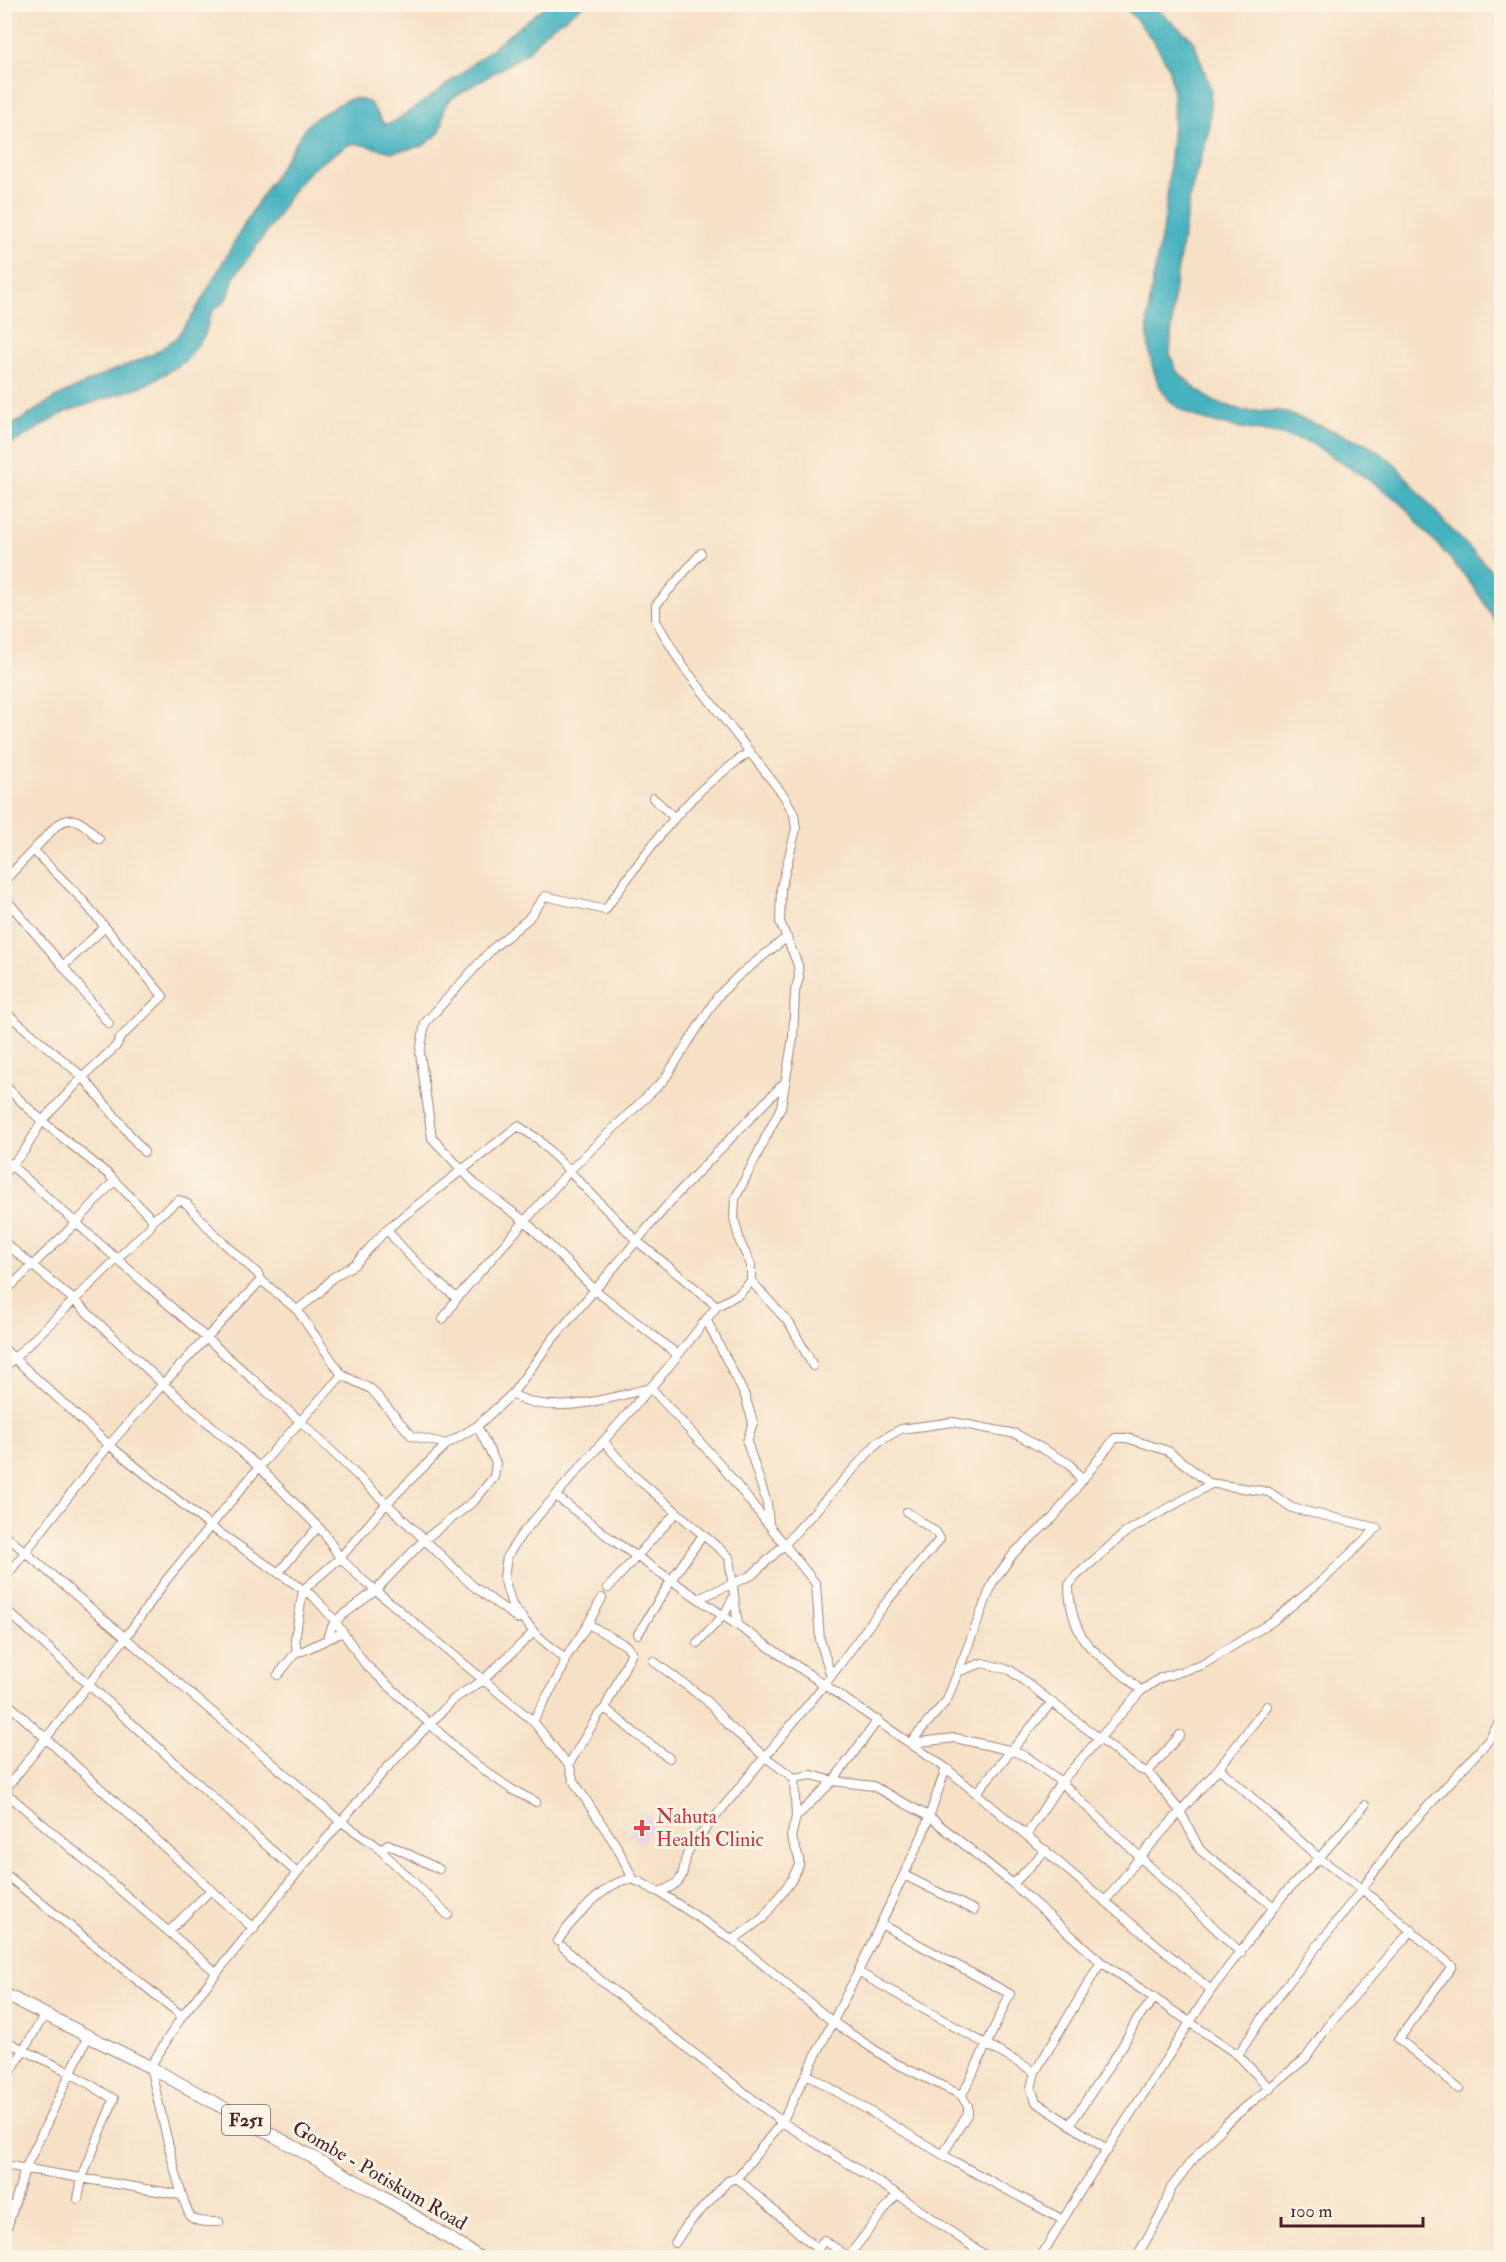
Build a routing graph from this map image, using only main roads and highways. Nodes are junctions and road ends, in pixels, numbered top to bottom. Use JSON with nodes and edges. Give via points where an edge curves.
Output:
{"nodes":[{"id":1,"x":4,"y":1994,"type":"edge"},
{"id":2,"x":480,"y":2258,"type":"edge"}],
"edges":[{"from":1,"to":2,"type":"main road","name":"Gombe - Potiskum Road","number":"F251","via":[[150,2067],[379,2194]]}]}
